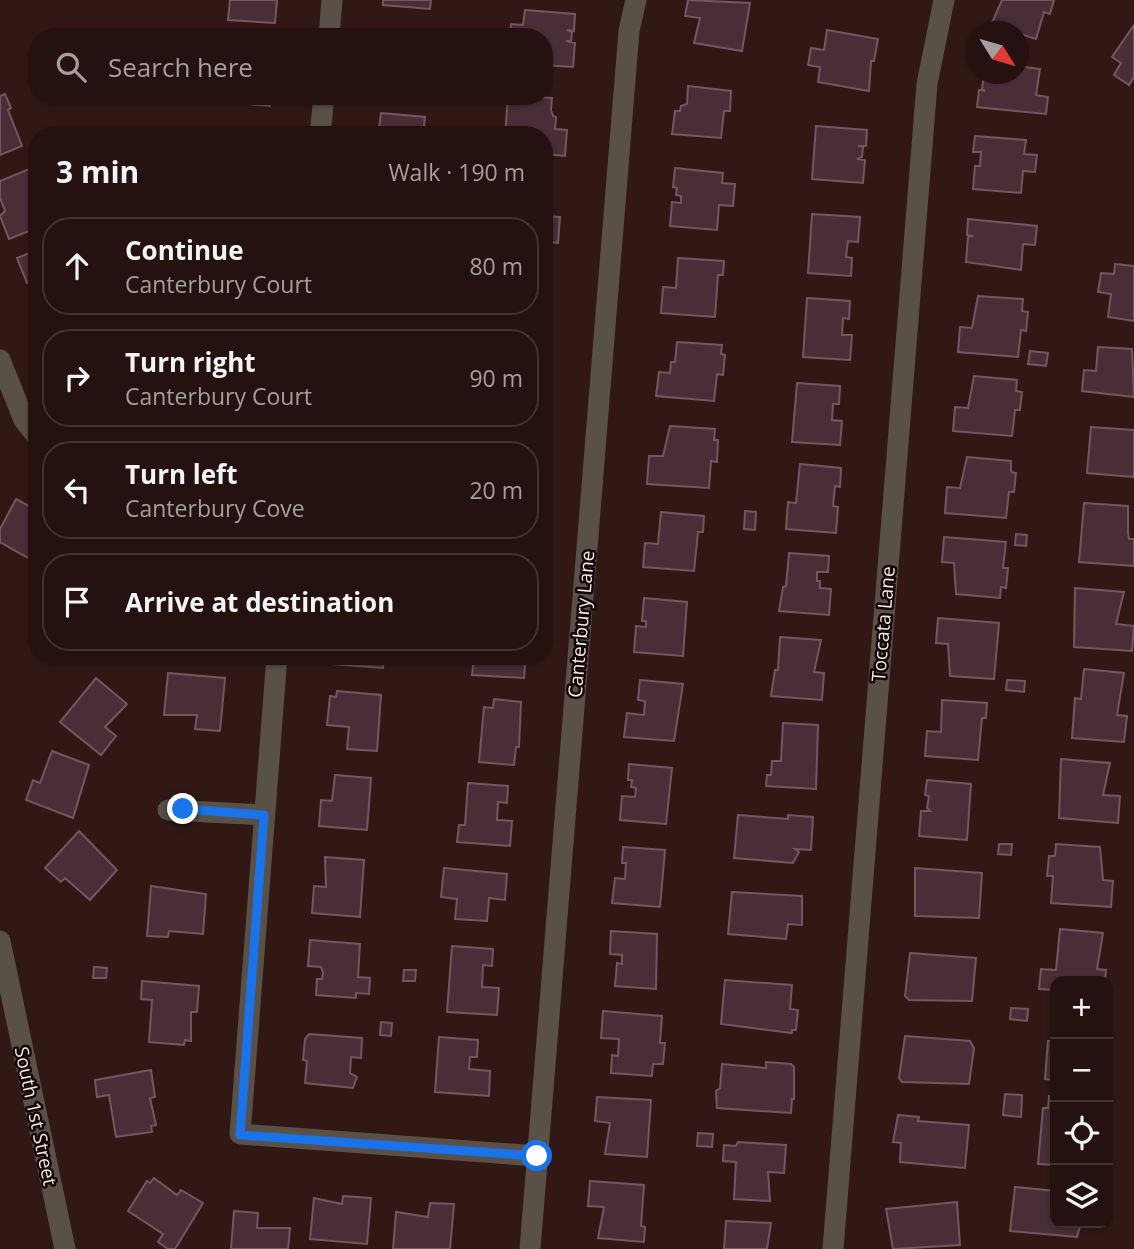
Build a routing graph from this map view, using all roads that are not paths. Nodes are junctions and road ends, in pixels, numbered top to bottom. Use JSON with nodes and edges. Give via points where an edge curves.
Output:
{"nodes":[{"id":1,"x":332,"y":0,"type":"edge"},
{"id":2,"x":636,"y":0,"type":"edge"},
{"id":3,"x":944,"y":0,"type":"edge"},
{"id":4,"x":330,"y":28,"type":"edge"},
{"id":5,"x":323,"y":105,"type":"edge"},
{"id":6,"x":321,"y":126,"type":"edge"},
{"id":7,"x":0,"y":360,"type":"edge"},
{"id":8,"x":28,"y":425,"type":"edge"},
{"id":9,"x":275,"y":665,"type":"edge"},
{"id":10,"x":168,"y":810,"type":"dead end"},
{"id":11,"x":264,"y":815,"type":"junction"},
{"id":12,"x":0,"y":942,"type":"edge"},
{"id":13,"x":537,"y":1156,"type":"junction"},
{"id":14,"x":65,"y":1249,"type":"edge"},
{"id":15,"x":530,"y":1249,"type":"edge"},
{"id":16,"x":833,"y":1249,"type":"edge"}],
"edges":[{"from":1,"to":4,"type":"street"},
{"from":2,"to":13,"type":"street","name":"Canterbury Lane","via":[[629,31]]},
{"from":3,"to":16,"type":"street","name":"Toccata Lane","via":[[927,84]]},
{"from":5,"to":6,"type":"street"},
{"from":7,"to":8,"type":"street"},
{"from":9,"to":11,"type":"street"},
{"from":10,"to":11,"type":"street"},
{"from":11,"to":13,"type":"street","via":[[240,1135]]},
{"from":12,"to":14,"type":"street","name":"South 1st Street"},
{"from":13,"to":15,"type":"street","name":"Canterbury Lane"}]}
